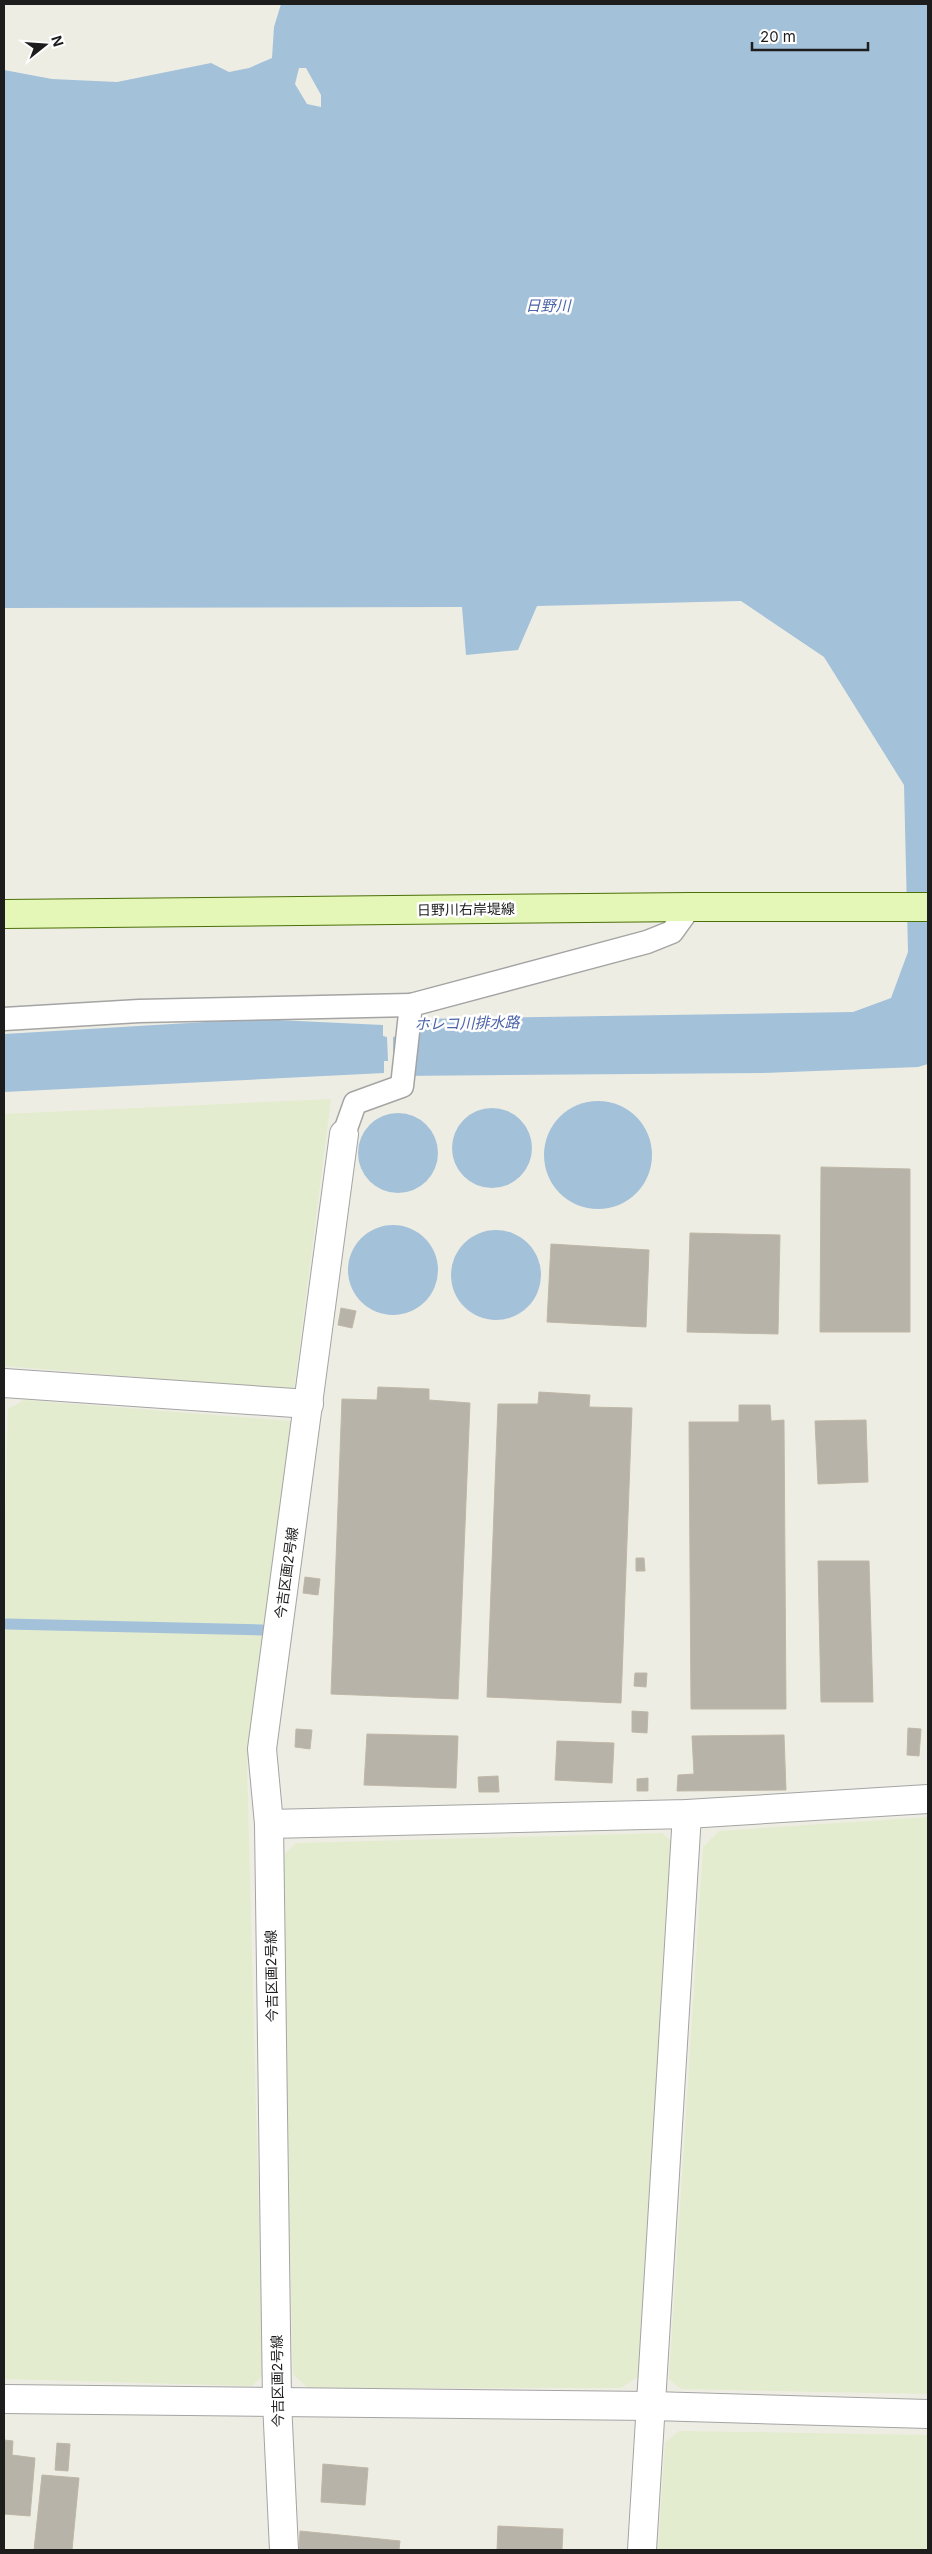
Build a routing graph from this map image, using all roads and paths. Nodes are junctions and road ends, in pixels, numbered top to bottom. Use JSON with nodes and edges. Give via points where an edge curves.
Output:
{"nodes":[{"id":1,"x":690,"y":907,"type":"junction"},
{"id":2,"x":928,"y":907,"type":"edge"},
{"id":3,"x":4,"y":914,"type":"edge"},
{"id":4,"x":411,"y":1005,"type":"junction"},
{"id":5,"x":4,"y":1019,"type":"edge"},
{"id":6,"x":344,"y":1134,"type":"joint"},
{"id":7,"x":4,"y":1383,"type":"edge"},
{"id":8,"x":309,"y":1404,"type":"junction"},
{"id":9,"x":928,"y":1799,"type":"edge"},
{"id":10,"x":687,"y":1814,"type":"junction"},
{"id":11,"x":269,"y":1824,"type":"junction"},
{"id":12,"x":4,"y":2399,"type":"edge"},
{"id":13,"x":277,"y":2402,"type":"junction"},
{"id":14,"x":652,"y":2406,"type":"junction"},
{"id":15,"x":928,"y":2414,"type":"edge"},
{"id":16,"x":284,"y":2550,"type":"edge"},
{"id":17,"x":642,"y":2550,"type":"edge"}],
"edges":[{"from":1,"to":2,"type":"street","name":"日野川右岸堤線"},
{"from":1,"to":3,"type":"street","name":"日野川右岸堤線"},
{"from":1,"to":4,"type":"lane","via":[[672,932],[647,942]]},
{"from":4,"to":5,"type":"lane","via":[[139,1011]]},
{"from":4,"to":6,"type":"lane","via":[[402,1086],[355,1103]]},
{"from":6,"to":8,"type":"street","name":"今吉区画2号線"},
{"from":7,"to":8,"type":"street"},
{"from":8,"to":11,"type":"street","name":"今吉区画2号線","via":[[262,1749]]},
{"from":9,"to":10,"type":"street"},
{"from":10,"to":11,"type":"street"},
{"from":10,"to":14,"type":"street"},
{"from":11,"to":13,"type":"street","name":"今吉区画2号線"},
{"from":12,"to":13,"type":"street"},
{"from":13,"to":14,"type":"street"},
{"from":13,"to":16,"type":"street","name":"今吉区画2号線"},
{"from":14,"to":15,"type":"street"},
{"from":14,"to":17,"type":"street"}]}
